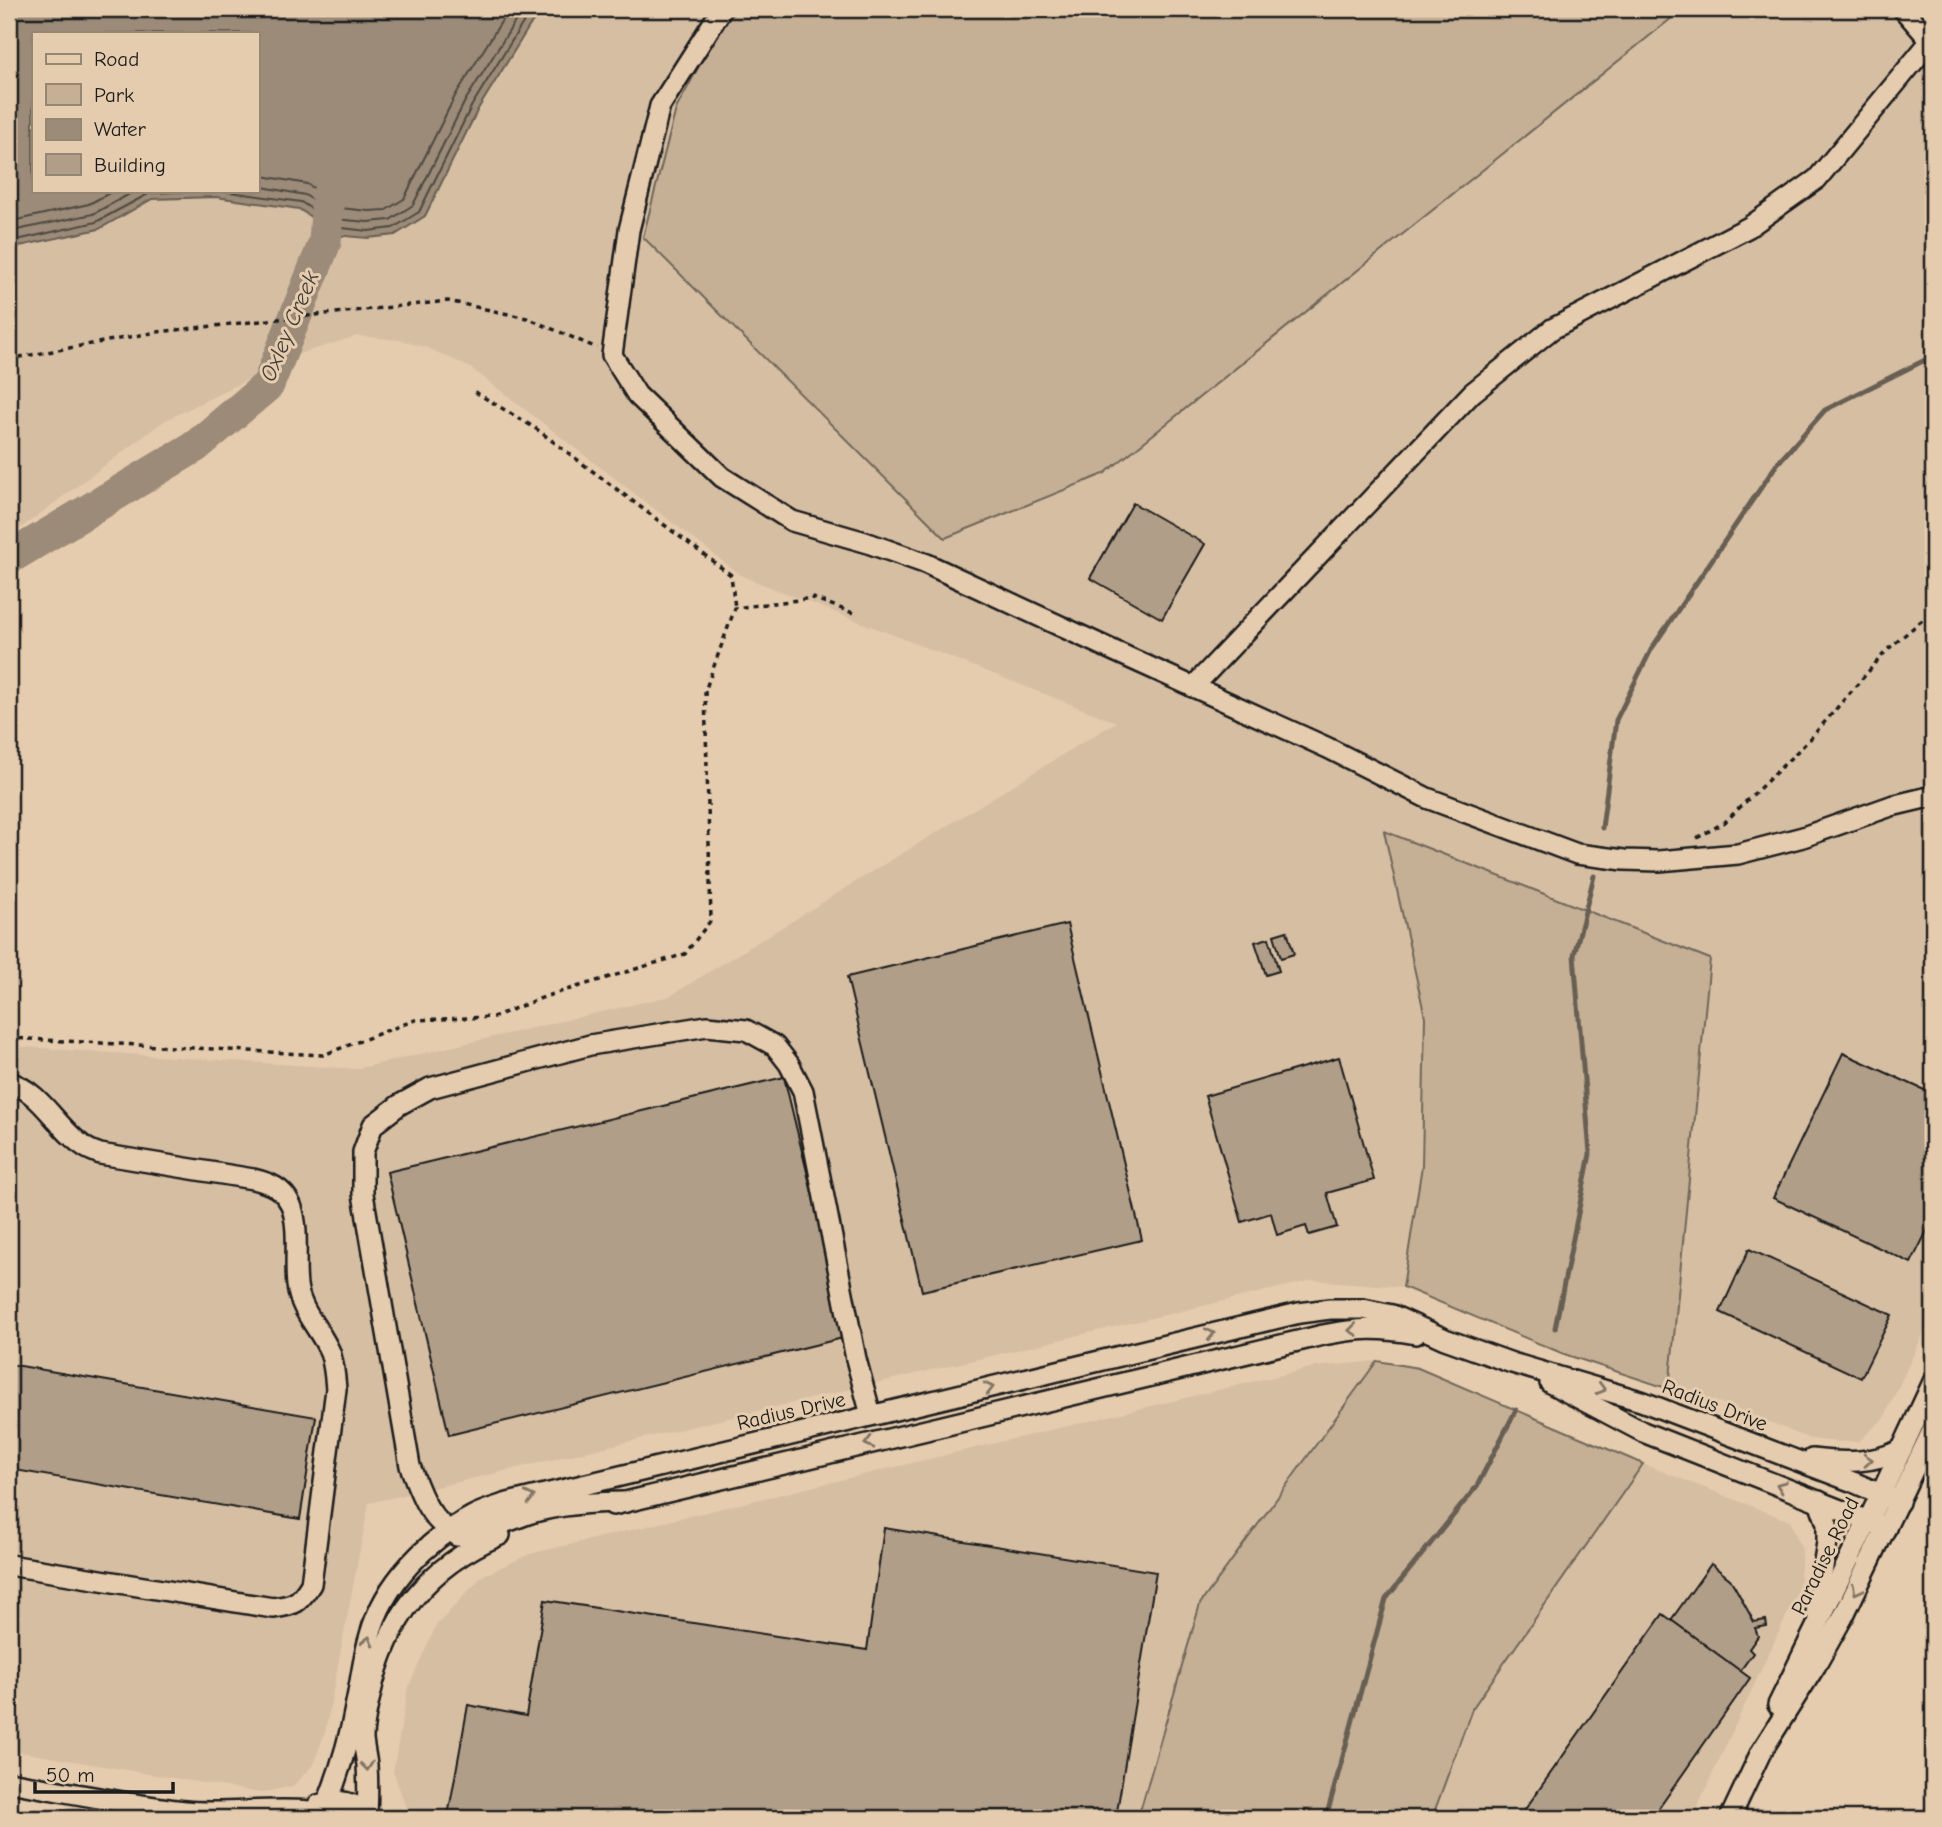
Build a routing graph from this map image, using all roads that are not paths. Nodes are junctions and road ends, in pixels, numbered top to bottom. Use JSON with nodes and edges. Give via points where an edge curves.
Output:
{"nodes":[{"id":1,"x":722,"y":9,"type":"edge"},
{"id":2,"x":1903,"y":9,"type":"edge"},
{"id":3,"x":1932,"y":39,"type":"edge"},
{"id":4,"x":1193,"y":687,"type":"junction"},
{"id":5,"x":1933,"y":796,"type":"edge"},
{"id":6,"x":9,"y":1082,"type":"edge"},
{"id":7,"x":1444,"y":1339,"type":"junction"},
{"id":8,"x":1511,"y":1363,"type":"junction"},
{"id":9,"x":1132,"y":1379,"type":"junction"},
{"id":10,"x":1933,"y":1382,"type":"edge"},
{"id":11,"x":958,"y":1395,"type":"junction"},
{"id":12,"x":871,"y":1415,"type":"junction"},
{"id":13,"x":1933,"y":1429,"type":"edge"},
{"id":14,"x":918,"y":1431,"type":"junction"},
{"id":15,"x":746,"y":1444,"type":"junction"},
{"id":16,"x":1902,"y":1449,"type":"junction"},
{"id":17,"x":1783,"y":1455,"type":"junction"},
{"id":18,"x":1890,"y":1498,"type":"junction"},
{"id":19,"x":1819,"y":1501,"type":"junction"},
{"id":20,"x":625,"y":1502,"type":"junction"},
{"id":21,"x":1867,"y":1520,"type":"junction"},
{"id":22,"x":1886,"y":1528,"type":"junction"},
{"id":23,"x":448,"y":1530,"type":"junction"},
{"id":24,"x":9,"y":1565,"type":"edge"},
{"id":25,"x":430,"y":1581,"type":"junction"},
{"id":26,"x":1812,"y":1634,"type":"junction"},
{"id":27,"x":1761,"y":1752,"type":"junction"},
{"id":28,"x":9,"y":1782,"type":"edge"},
{"id":29,"x":328,"y":1801,"type":"junction"},
{"id":30,"x":187,"y":1811,"type":"junction"},
{"id":31,"x":306,"y":1815,"type":"edge"},
{"id":32,"x":368,"y":1816,"type":"edge"},
{"id":33,"x":206,"y":1818,"type":"edge"},
{"id":34,"x":1730,"y":1818,"type":"edge"}],
"edges":[{"from":1,"to":4,"type":"street","via":[[660,106],[629,230],[611,355],[637,395],[722,477],[792,521],[927,564]]},
{"from":2,"to":3,"type":"street"},
{"from":3,"to":4,"type":"street","via":[[1817,179],[1749,227],[1552,329],[1472,393]]},
{"from":4,"to":5,"type":"street","via":[[1427,798],[1577,854],[1659,861],[1738,854]]},
{"from":6,"to":24,"type":"street","via":[[35,1097],[85,1148],[253,1179],[273,1184],[283,1193],[294,1217],[297,1287],[329,1351],[336,1389],[311,1584],[300,1600],[273,1608]]},
{"from":7,"to":8,"type":"street","name":"Radius Drive"},
{"from":7,"to":9,"type":"street","name":"Radius Drive","one_way":true,"via":[[1388,1329],[1356,1329]]},
{"from":11,"to":7,"type":"street","name":"Radius Drive","one_way":true,"via":[[1330,1309],[1392,1315]]},
{"from":8,"to":17,"type":"street","name":"Radius Drive","one_way":true,"via":[[1642,1401]]},
{"from":19,"to":8,"type":"street","name":"Radius Drive","one_way":true,"via":[[1643,1432]]},
{"from":9,"to":11,"type":"street","via":[[1071,1384],[976,1408],[967,1407]]},
{"from":9,"to":14,"type":"street","name":"Radius Drive"},
{"from":10,"to":16,"type":"street","name":"Paradise Road"},
{"from":11,"to":12,"type":"street","name":"Radius Drive"},
{"from":12,"to":15,"type":"street","name":"Radius Drive"},
{"from":12,"to":23,"type":"street","via":[[803,1091],[775,1046],[746,1030],[707,1026],[590,1045],[430,1088],[373,1125],[363,1152],[363,1194],[410,1466],[423,1502]]},
{"from":13,"to":18,"type":"street","name":"Paradise Road"},
{"from":14,"to":15,"type":"street","via":[[916,1423],[897,1419],[794,1443]]},
{"from":14,"to":20,"type":"street","name":"Radius Drive","one_way":true},
{"from":23,"to":15,"type":"street","name":"Radius Drive","one_way":true,"via":[[475,1514],[508,1503]]},
{"from":17,"to":16,"type":"street","one_way":true,"via":[[1834,1462],[1878,1460]]},
{"from":16,"to":18,"type":"street","name":"Paradise Road"},
{"from":17,"to":18,"type":"street","name":"Radius Drive"},
{"from":18,"to":21,"type":"street","name":"Paradise Road"},
{"from":18,"to":22,"type":"street","name":"Paradise Road"},
{"from":19,"to":21,"type":"street","name":"Radius Drive"},
{"from":19,"to":26,"type":"street","via":[[1827,1542]]},
{"from":20,"to":23,"type":"street","via":[[585,1502],[548,1509],[457,1536]]},
{"from":20,"to":25,"type":"street","name":"Radius Drive","via":[[511,1530],[480,1544]]},
{"from":21,"to":22,"type":"street","name":"Radius Drive"},
{"from":21,"to":26,"type":"street","name":"Paradise Road"},
{"from":22,"to":27,"type":"street","name":"Paradise Road","one_way":true,"via":[[1844,1615]]},
{"from":23,"to":25,"type":"street","via":[[445,1556]]},
{"from":29,"to":23,"type":"street","name":"Radius Drive","one_way":true,"via":[[356,1705],[370,1632],[383,1602],[402,1574]]},
{"from":25,"to":32,"type":"street","name":"Radius Drive","one_way":true,"via":[[400,1615],[375,1674],[363,1737]]},
{"from":26,"to":27,"type":"street","name":"Paradise Road"},
{"from":27,"to":34,"type":"street","name":"Paradise Road"},
{"from":28,"to":30,"type":"street"},
{"from":29,"to":31,"type":"street"},
{"from":29,"to":32,"type":"street","via":[[349,1803]]},
{"from":30,"to":31,"type":"street","via":[[287,1809]]},
{"from":30,"to":33,"type":"street"}]}
